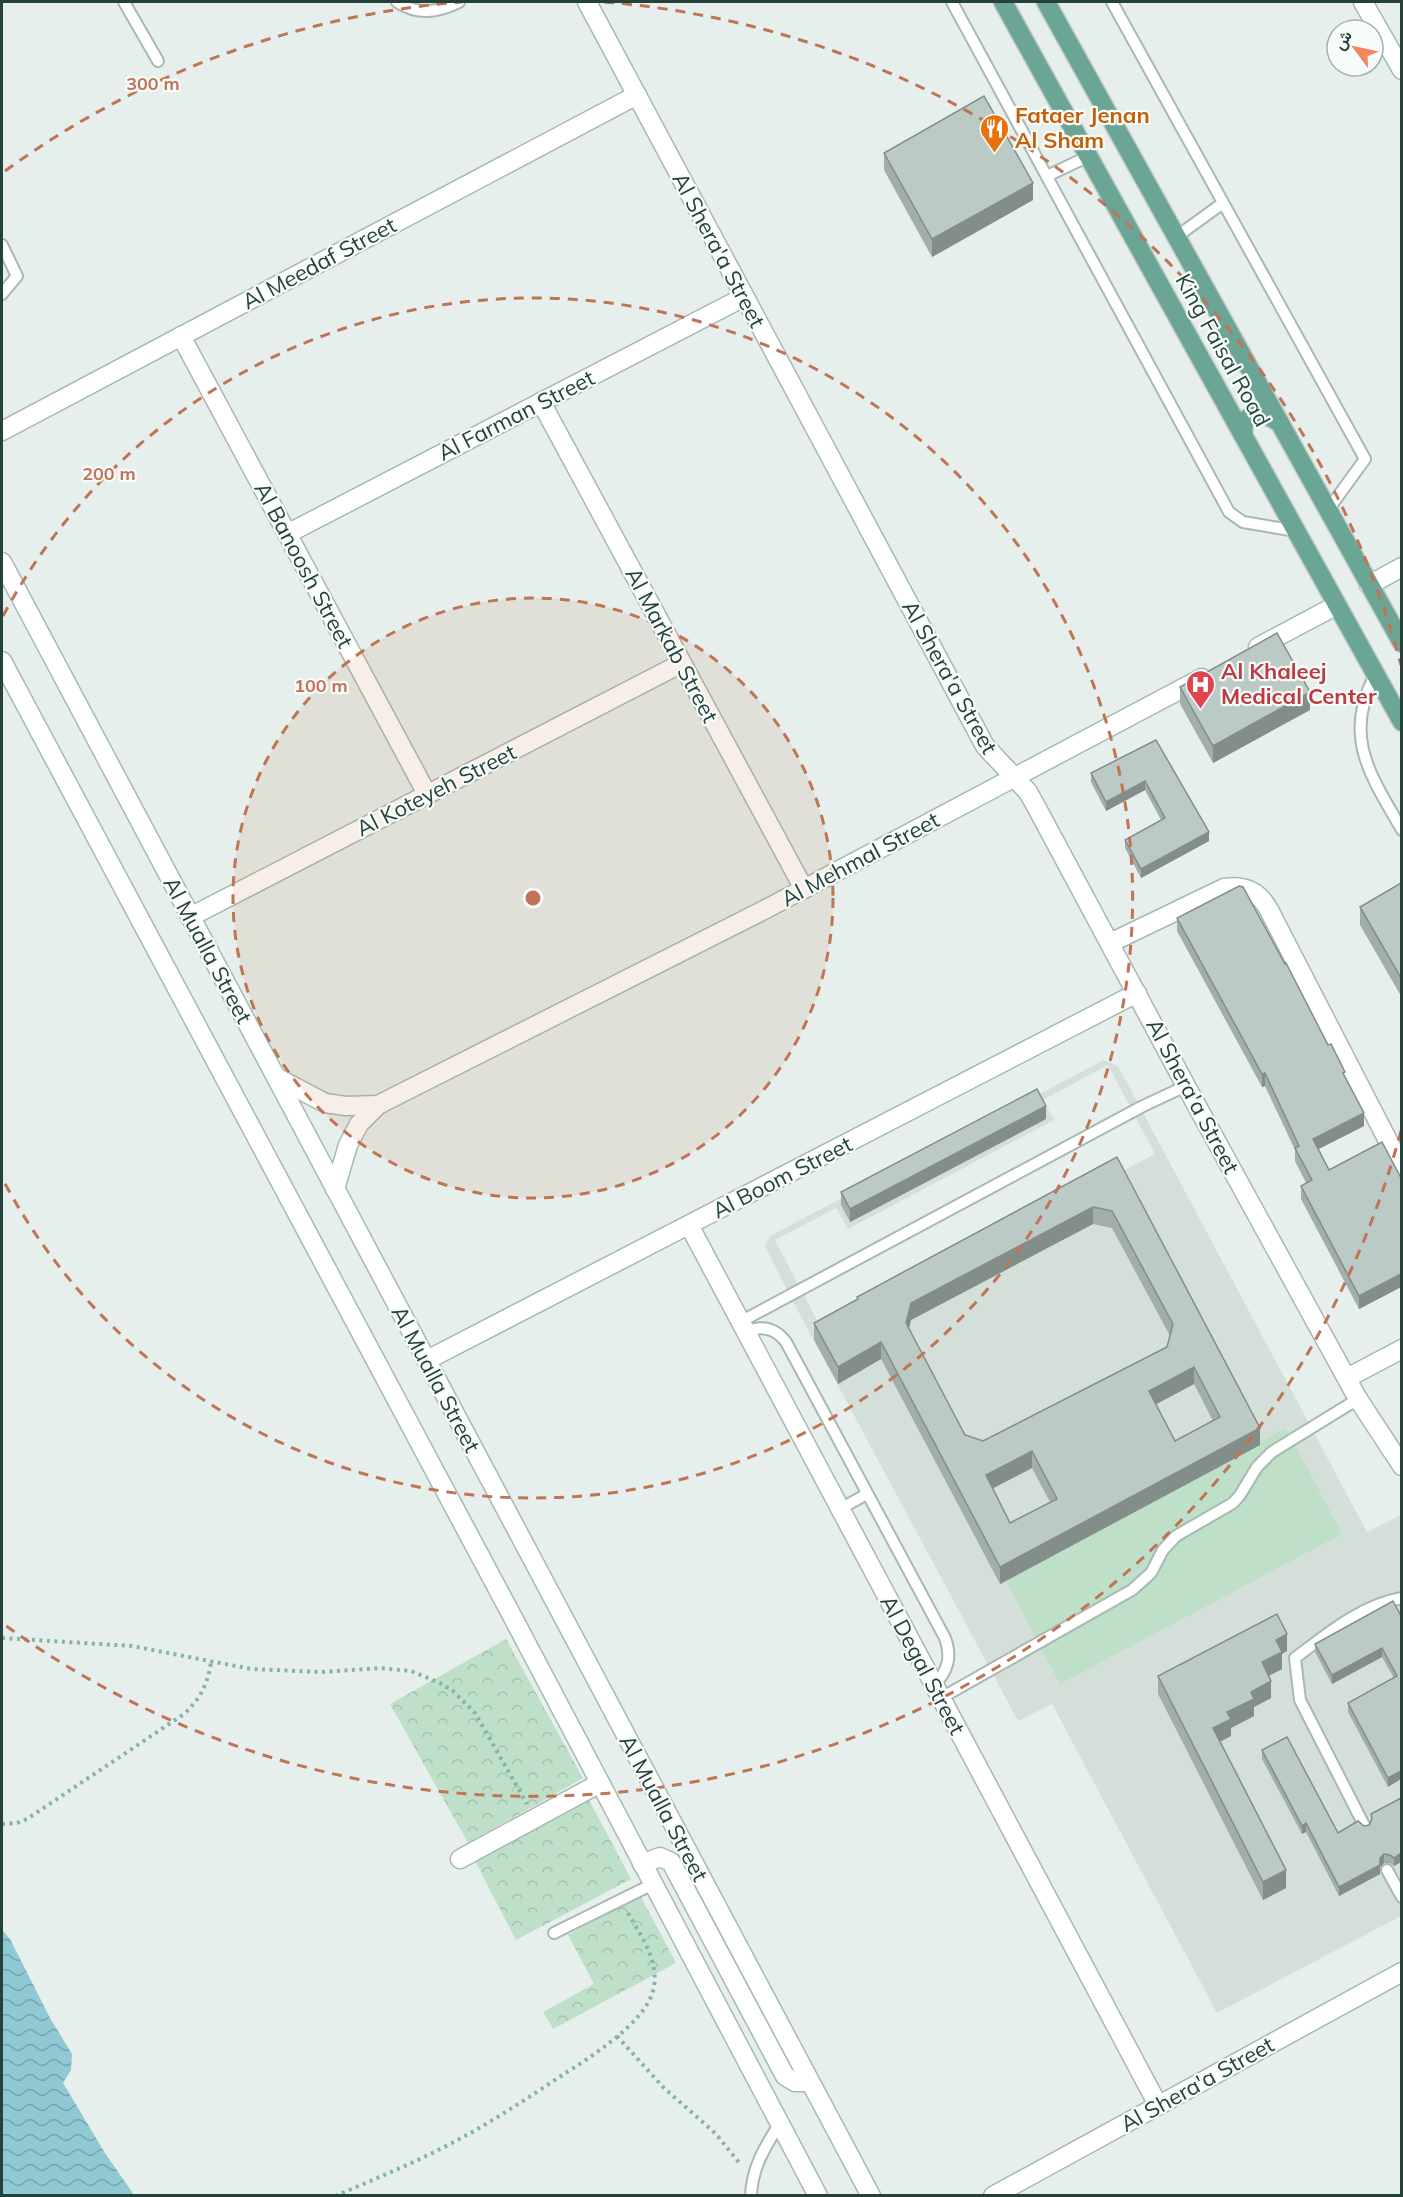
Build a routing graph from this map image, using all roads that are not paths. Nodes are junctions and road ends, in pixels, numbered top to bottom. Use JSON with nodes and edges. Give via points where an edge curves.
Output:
{"nodes":[{"id":1,"x":124,"y":2,"type":"edge"},
{"id":2,"x":397,"y":2,"type":"edge"},
{"id":3,"x":459,"y":2,"type":"edge"},
{"id":4,"x":587,"y":2,"type":"edge"},
{"id":5,"x":952,"y":2,"type":"edge"},
{"id":6,"x":1003,"y":2,"type":"edge"},
{"id":7,"x":1046,"y":2,"type":"edge"},
{"id":8,"x":1112,"y":2,"type":"edge"},
{"id":9,"x":1366,"y":3,"type":"edge"},
{"id":10,"x":158,"y":61,"type":"dead end"},
{"id":11,"x":1401,"y":70,"type":"edge"},
{"id":12,"x":637,"y":95,"type":"junction"},
{"id":13,"x":1089,"y":156,"type":"junction"},
{"id":14,"x":1047,"y":177,"type":"junction"},
{"id":15,"x":1223,"y":203,"type":"junction"},
{"id":16,"x":1176,"y":237,"type":"junction"},
{"id":17,"x":2,"y":245,"type":"edge"},
{"id":18,"x":2,"y":294,"type":"edge"},
{"id":19,"x":744,"y":297,"type":"junction"},
{"id":20,"x":181,"y":336,"type":"junction"},
{"id":21,"x":541,"y":402,"type":"junction"},
{"id":22,"x":1280,"y":423,"type":"junction"},
{"id":23,"x":2,"y":431,"type":"edge"},
{"id":24,"x":1243,"y":435,"type":"junction"},
{"id":25,"x":1328,"y":510,"type":"junction"},
{"id":26,"x":1296,"y":531,"type":"junction"},
{"id":27,"x":287,"y":534,"type":"junction"},
{"id":28,"x":2,"y":562,"type":"edge"},
{"id":29,"x":1401,"y":567,"type":"edge"},
{"id":30,"x":1369,"y":585,"type":"junction"},
{"id":31,"x":1337,"y":605,"type":"junction"},
{"id":32,"x":1401,"y":644,"type":"edge"},
{"id":33,"x":1243,"y":655,"type":"edge"},
{"id":34,"x":2,"y":661,"type":"edge"},
{"id":35,"x":682,"y":663,"type":"junction"},
{"id":36,"x":1222,"y":667,"type":"edge"},
{"id":37,"x":1376,"y":675,"type":"junction"},
{"id":38,"x":1401,"y":722,"type":"edge"},
{"id":39,"x":1014,"y":776,"type":"junction"},
{"id":40,"x":427,"y":794,"type":"junction"},
{"id":41,"x":1401,"y":830,"type":"edge"},
{"id":42,"x":804,"y":889,"type":"junction"},
{"id":43,"x":190,"y":916,"type":"junction"},
{"id":44,"x":1110,"y":943,"type":"junction"},
{"id":45,"x":1137,"y":993,"type":"junction"},
{"id":46,"x":276,"y":1077,"type":"junction"},
{"id":47,"x":1186,"y":1086,"type":"junction"},
{"id":48,"x":378,"y":1105,"type":"junction"},
{"id":49,"x":1401,"y":1168,"type":"edge"},
{"id":50,"x":335,"y":1189,"type":"junction"},
{"id":51,"x":689,"y":1225,"type":"junction"},
{"id":52,"x":743,"y":1327,"type":"junction"},
{"id":53,"x":1401,"y":1349,"type":"edge"},
{"id":54,"x":427,"y":1360,"type":"junction"},
{"id":55,"x":1347,"y":1378,"type":"junction"},
{"id":56,"x":1358,"y":1399,"type":"junction"},
{"id":57,"x":1401,"y":1466,"type":"edge"},
{"id":58,"x":867,"y":1494,"type":"junction"},
{"id":59,"x":840,"y":1509,"type":"junction"},
{"id":60,"x":1401,"y":1598,"type":"edge"},
{"id":61,"x":937,"y":1691,"type":"junction"},
{"id":62,"x":600,"y":1783,"type":"junction"},
{"id":63,"x":1365,"y":1827,"type":"edge"},
{"id":64,"x":460,"y":1859,"type":"dead end"},
{"id":65,"x":642,"y":1864,"type":"junction"},
{"id":66,"x":1387,"y":1870,"type":"dead end"},
{"id":67,"x":653,"y":1884,"type":"junction"},
{"id":68,"x":1401,"y":1897,"type":"edge"},
{"id":69,"x":554,"y":1933,"type":"dead end"},
{"id":70,"x":1401,"y":1972,"type":"edge"},
{"id":71,"x":809,"y":2082,"type":"junction"},
{"id":72,"x":1158,"y":2105,"type":"junction"},
{"id":73,"x":780,"y":2123,"type":"junction"},
{"id":74,"x":751,"y":2196,"type":"edge"},
{"id":75,"x":818,"y":2196,"type":"edge"},
{"id":76,"x":871,"y":2196,"type":"edge"},
{"id":77,"x":993,"y":2196,"type":"edge"}],
"edges":[{"from":1,"to":10,"type":"lane"},
{"from":2,"to":3,"type":"lane","via":[[427,12]]},
{"from":4,"to":12,"type":"street","name":"Al Shera'a Street"},
{"from":5,"to":14,"type":"lane"},
{"from":6,"to":13,"type":"main road","name":"King Faisal Road"},
{"from":7,"to":16,"type":"main road","name":"King Faisal Road"},
{"from":8,"to":15,"type":"lane"},
{"from":9,"to":11,"type":"street"},
{"from":12,"to":19,"type":"street","name":"Al Shera'a Street"},
{"from":12,"to":20,"type":"street","name":"Al Meedaf Street"},
{"from":13,"to":14,"type":"lane"},
{"from":13,"to":24,"type":"main road","name":"King Faisal Road"},
{"from":14,"to":26,"type":"lane","via":[[1229,512],[1243,522]]},
{"from":15,"to":16,"type":"lane"},
{"from":15,"to":25,"type":"lane","via":[[1365,459]]},
{"from":16,"to":22,"type":"main road","name":"King Faisal Road"},
{"from":17,"to":18,"type":"lane","via":[[17,276]]},
{"from":19,"to":21,"type":"street","name":"Al Farman Street"},
{"from":19,"to":39,"type":"street","name":"Al Shera'a Street","via":[[985,746]]},
{"from":20,"to":23,"type":"street","name":"Al Meedaf Street"},
{"from":20,"to":27,"type":"street","name":"Al Banoosh Street"},
{"from":21,"to":27,"type":"street","name":"Al Farman Street"},
{"from":21,"to":35,"type":"street","name":"Al Markab Street"},
{"from":22,"to":24,"type":"main road","via":[[1261,413],[1251,415],[1244,422]]},
{"from":22,"to":25,"type":"main road","name":"King Faisal Road"},
{"from":24,"to":26,"type":"main road","name":"King Faisal Road"},
{"from":25,"to":30,"type":"main road","name":"King Faisal Road"},
{"from":26,"to":31,"type":"main road","name":"King Faisal Road"},
{"from":27,"to":40,"type":"street","name":"Al Banoosh Street"},
{"from":28,"to":43,"type":"street","name":"Al Mualla Street"},
{"from":29,"to":30,"type":"street"},
{"from":30,"to":32,"type":"main road","name":"King Faisal Road"},
{"from":31,"to":33,"type":"street"},
{"from":31,"to":37,"type":"main road","name":"King Faisal Road"},
{"from":34,"to":62,"type":"street","name":"Al Mualla Street"},
{"from":35,"to":40,"type":"street","name":"Al Koteyeh Street"},
{"from":35,"to":42,"type":"street","name":"Al Markab Street"},
{"from":36,"to":39,"type":"street","name":"Al Mehmal Street"},
{"from":37,"to":38,"type":"main road","name":"King Faisal Road"},
{"from":37,"to":41,"type":"lane","via":[[1363,705],[1362,752]]},
{"from":39,"to":42,"type":"street","name":"Al Mehmal Street"},
{"from":39,"to":44,"type":"street","name":"Al Shera'a Street","via":[[1028,792]]},
{"from":40,"to":43,"type":"street","name":"Al Koteyeh Street"},
{"from":42,"to":48,"type":"street","name":"Al Mehmal Street"},
{"from":43,"to":46,"type":"street","name":"Al Mualla Street"},
{"from":44,"to":45,"type":"street","name":"Al Shera'a Street"},
{"from":44,"to":49,"type":"street","via":[[1224,888],[1242,887],[1259,896]]},
{"from":45,"to":47,"type":"street","name":"Al Shera'a Street"},
{"from":45,"to":51,"type":"street","name":"Al Boom Street"},
{"from":46,"to":48,"type":"street","name":"Al Mehmal Street","via":[[325,1103]]},
{"from":46,"to":50,"type":"street","name":"Al Mualla Street"},
{"from":47,"to":52,"type":"lane"},
{"from":47,"to":55,"type":"street","name":"Al Shera'a Street"},
{"from":48,"to":50,"type":"street","name":"Al Mehmal Street","via":[[359,1124],[348,1145]]},
{"from":50,"to":54,"type":"street","name":"Al Mualla Street"},
{"from":51,"to":52,"type":"street","name":"Al Degal Street"},
{"from":51,"to":54,"type":"street","name":"Al Boom Street"},
{"from":52,"to":58,"type":"lane","via":[[773,1330],[786,1342]]},
{"from":52,"to":59,"type":"street","name":"Al Degal Street"},
{"from":53,"to":55,"type":"street"},
{"from":54,"to":71,"type":"street","name":"Al Mualla Street"},
{"from":55,"to":56,"type":"street","name":"Al Shera'a Street"},
{"from":56,"to":57,"type":"street","name":"Al Shera'a Street"},
{"from":56,"to":61,"type":"lane","via":[[1272,1452],[1233,1503],[1176,1536],[1151,1573],[1132,1590]]},
{"from":58,"to":59,"type":"lane"},
{"from":58,"to":61,"type":"lane","via":[[948,1646],[948,1664]]},
{"from":59,"to":61,"type":"street","name":"Al Degal Street"},
{"from":60,"to":63,"type":"lane","via":[[1384,1601],[1340,1624],[1295,1658],[1300,1700]]},
{"from":61,"to":72,"type":"street","name":"Al Degal Street"},
{"from":62,"to":64,"type":"street"},
{"from":62,"to":65,"type":"street","name":"Al Mualla Street"},
{"from":65,"to":67,"type":"street","name":"Al Mualla Street"},
{"from":65,"to":71,"type":"street","via":[[660,1857],[671,1862],[785,2076],[795,2082]]},
{"from":66,"to":68,"type":"lane"},
{"from":67,"to":69,"type":"lane"},
{"from":67,"to":73,"type":"street","name":"Al Mualla Street"},
{"from":70,"to":72,"type":"street","name":"Al Shera'a Street"},
{"from":71,"to":76,"type":"street","name":"Al Mualla Street"},
{"from":72,"to":77,"type":"street","name":"Al Shera'a Street"},
{"from":73,"to":74,"type":"lane","via":[[760,2154],[751,2181]]},
{"from":73,"to":75,"type":"street","name":"Al Mualla Street"}]}
